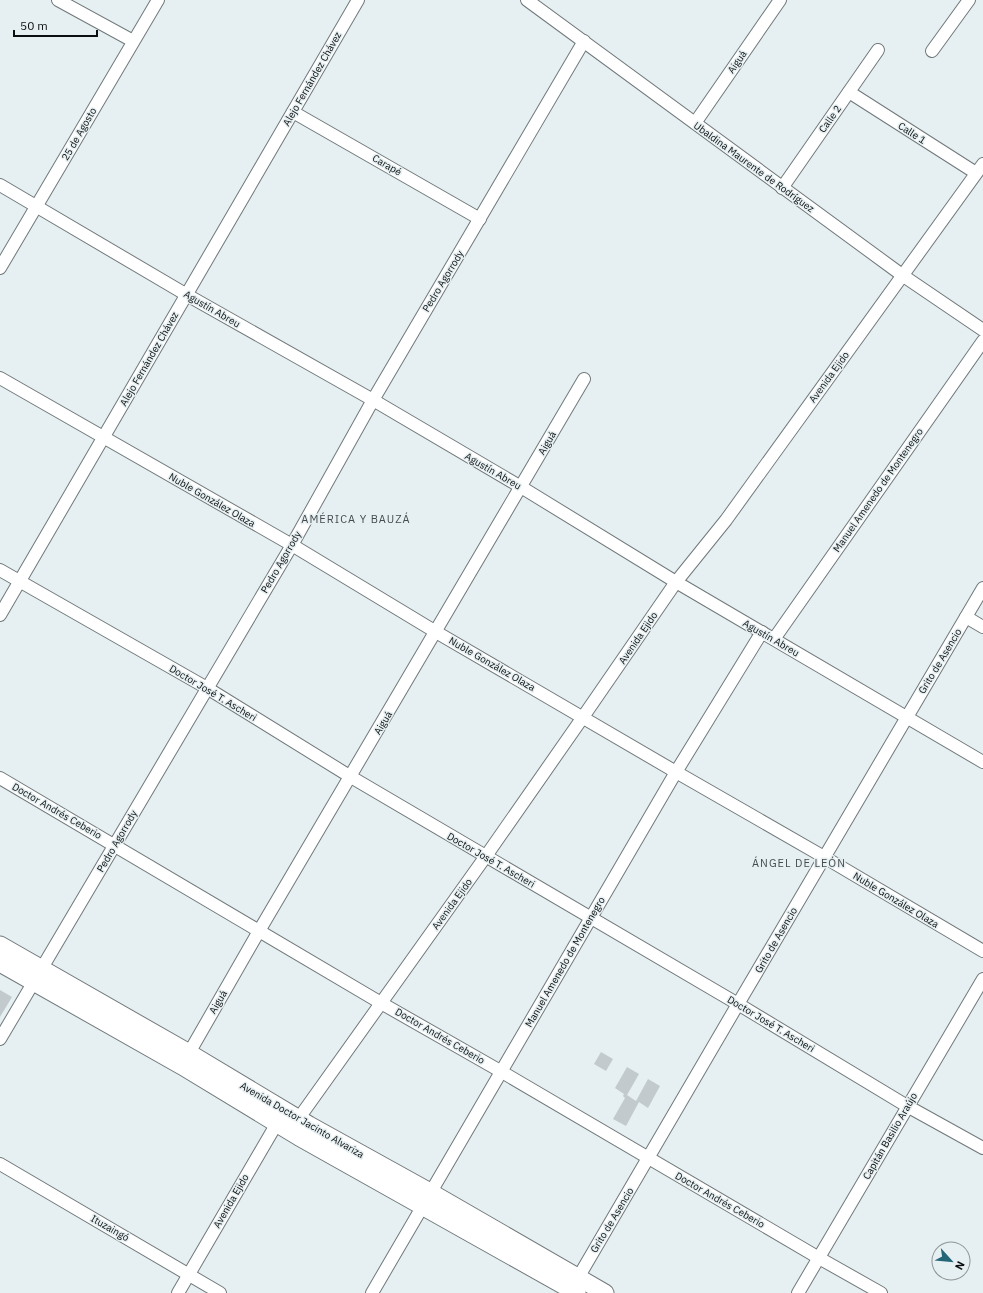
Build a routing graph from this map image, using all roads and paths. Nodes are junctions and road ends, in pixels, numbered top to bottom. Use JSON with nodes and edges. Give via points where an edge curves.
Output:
{"nodes":[{"id":1,"x":58,"y":0,"type":"edge"},
{"id":2,"x":158,"y":0,"type":"edge"},
{"id":3,"x":358,"y":0,"type":"edge"},
{"id":4,"x":527,"y":0,"type":"edge"},
{"id":5,"x":780,"y":0,"type":"edge"},
{"id":6,"x":969,"y":0,"type":"edge"},
{"id":7,"x":132,"y":41,"type":"junction"},
{"id":8,"x":584,"y":41,"type":"junction"},
{"id":9,"x":878,"y":50,"type":"dead end"},
{"id":10,"x":932,"y":51,"type":"dead end"},
{"id":11,"x":849,"y":92,"type":"junction"},
{"id":12,"x":293,"y":112,"type":"junction"},
{"id":13,"x":694,"y":123,"type":"junction"},
{"id":14,"x":979,"y":169,"type":"edge"},
{"id":15,"x":0,"y":185,"type":"edge"},
{"id":16,"x":782,"y":188,"type":"junction"},
{"id":17,"x":36,"y":207,"type":"junction"},
{"id":18,"x":480,"y":219,"type":"junction"},
{"id":19,"x":0,"y":268,"type":"edge"},
{"id":20,"x":902,"y":275,"type":"junction"},
{"id":21,"x":187,"y":295,"type":"junction"},
{"id":22,"x":983,"y":330,"type":"edge"},
{"id":23,"x":983,"y":341,"type":"edge"},
{"id":24,"x":0,"y":378,"type":"edge"},
{"id":25,"x":584,"y":379,"type":"dead end"},
{"id":26,"x":373,"y":400,"type":"junction"},
{"id":27,"x":103,"y":438,"type":"junction"},
{"id":28,"x":521,"y":487,"type":"junction"},
{"id":29,"x":292,"y":545,"type":"junction"},
{"id":30,"x":0,"y":570,"type":"edge"},
{"id":31,"x":20,"y":581,"type":"junction"},
{"id":32,"x":676,"y":582,"type":"junction"},
{"id":33,"x":983,"y":588,"type":"edge"},
{"id":34,"x":0,"y":615,"type":"edge"},
{"id":35,"x":966,"y":617,"type":"junction"},
{"id":36,"x":983,"y":627,"type":"edge"},
{"id":37,"x":436,"y":632,"type":"junction"},
{"id":38,"x":762,"y":632,"type":"junction"},
{"id":39,"x":774,"y":639,"type":"junction"},
{"id":40,"x":207,"y":688,"type":"junction"},
{"id":41,"x":907,"y":717,"type":"junction"},
{"id":42,"x":583,"y":718,"type":"junction"},
{"id":43,"x":983,"y":762,"type":"edge"},
{"id":44,"x":676,"y":772,"type":"junction"},
{"id":45,"x":351,"y":777,"type":"junction"},
{"id":46,"x":0,"y":778,"type":"edge"},
{"id":47,"x":115,"y":845,"type":"junction"},
{"id":48,"x":486,"y":856,"type":"junction"},
{"id":49,"x":824,"y":857,"type":"junction"},
{"id":50,"x":590,"y":918,"type":"junction"},
{"id":51,"x":259,"y":931,"type":"junction"},
{"id":52,"x":0,"y":945,"type":"edge"},
{"id":53,"x":983,"y":951,"type":"edge"},
{"id":54,"x":0,"y":963,"type":"edge"},
{"id":55,"x":38,"y":976,"type":"junction"},
{"id":56,"x":983,"y":979,"type":"edge"},
{"id":57,"x":381,"y":1002,"type":"junction"},
{"id":58,"x":738,"y":1004,"type":"junction"},
{"id":59,"x":0,"y":1039,"type":"edge"},
{"id":60,"x":185,"y":1060,"type":"junction"},
{"id":61,"x":502,"y":1072,"type":"junction"},
{"id":62,"x":907,"y":1106,"type":"junction"},
{"id":63,"x":280,"y":1116,"type":"junction"},
{"id":64,"x":299,"y":1118,"type":"junction"},
{"id":65,"x":983,"y":1148,"type":"edge"},
{"id":66,"x":649,"y":1158,"type":"junction"},
{"id":67,"x":0,"y":1164,"type":"edge"},
{"id":68,"x":426,"y":1199,"type":"junction"},
{"id":69,"x":819,"y":1258,"type":"junction"},
{"id":70,"x":189,"y":1274,"type":"junction"},
{"id":71,"x":574,"y":1288,"type":"edge"},
{"id":72,"x":178,"y":1293,"type":"edge"},
{"id":73,"x":220,"y":1293,"type":"edge"},
{"id":74,"x":372,"y":1293,"type":"edge"},
{"id":75,"x":605,"y":1293,"type":"edge"},
{"id":76,"x":798,"y":1293,"type":"edge"},
{"id":77,"x":881,"y":1293,"type":"edge"}],
"edges":[{"from":1,"to":7,"type":"street"},
{"from":2,"to":7,"type":"street","name":"25 de Agosto"},
{"from":3,"to":12,"type":"street","name":"Alejo Fernández Chávez"},
{"from":4,"to":8,"type":"street","name":"Ubaldina Maurente de Rodríguez"},
{"from":5,"to":13,"type":"street","name":"Aiguá"},
{"from":6,"to":10,"type":"street"},
{"from":7,"to":17,"type":"street","name":"25 de Agosto"},
{"from":8,"to":13,"type":"street","name":"Ubaldina Maurente de Rodríguez"},
{"from":8,"to":18,"type":"street","name":"Pedro Agorrody"},
{"from":9,"to":11,"type":"street","name":"Calle 2"},
{"from":11,"to":14,"type":"street","name":"Calle 1"},
{"from":11,"to":16,"type":"street","name":"Calle 2"},
{"from":12,"to":18,"type":"street","name":"Carapé"},
{"from":12,"to":21,"type":"street","name":"Alejo Fernández Chávez"},
{"from":13,"to":16,"type":"street","name":"Ubaldina Maurente de Rodríguez"},
{"from":14,"to":20,"type":"street","name":"Avenida Ejido"},
{"from":15,"to":17,"type":"street","name":"Agustín Abreu"},
{"from":16,"to":20,"type":"street","name":"Ubaldina Maurente de Rodríguez"},
{"from":17,"to":19,"type":"street","name":"25 de Agosto"},
{"from":17,"to":21,"type":"street","name":"Agustín Abreu"},
{"from":18,"to":26,"type":"street","name":"Pedro Agorrody"},
{"from":20,"to":22,"type":"street","name":"Ubaldina Maurente de Rodríguez"},
{"from":20,"to":32,"type":"street","name":"Avenida Ejido","via":[[726,520]]},
{"from":21,"to":26,"type":"street","name":"Agustín Abreu"},
{"from":21,"to":27,"type":"street","name":"Alejo Fernández Chávez"},
{"from":23,"to":39,"type":"street","name":"Manuel Amenedo de Montenegro"},
{"from":24,"to":27,"type":"street","name":"Nuble González Olaza"},
{"from":25,"to":28,"type":"street","name":"Aiguá"},
{"from":26,"to":28,"type":"street","name":"Agustín Abreu"},
{"from":26,"to":29,"type":"street","name":"Pedro Agorrody"},
{"from":27,"to":29,"type":"street","name":"Nuble González Olaza"},
{"from":27,"to":31,"type":"street","name":"Alejo Fernández Chávez"},
{"from":28,"to":32,"type":"street","name":"Agustín Abreu"},
{"from":28,"to":37,"type":"street","name":"Aiguá"},
{"from":29,"to":37,"type":"street","name":"Nuble González Olaza"},
{"from":29,"to":40,"type":"street","name":"Pedro Agorrody"},
{"from":30,"to":31,"type":"street","name":"Doctor José T. Ascheri"},
{"from":31,"to":34,"type":"street","name":"Alejo Fernández Chávez"},
{"from":31,"to":40,"type":"street","name":"Doctor José T. Ascheri"},
{"from":32,"to":38,"type":"street","name":"Agustín Abreu"},
{"from":32,"to":42,"type":"street","name":"Avenida Ejido"},
{"from":33,"to":35,"type":"street","name":"Grito de Asencio"},
{"from":35,"to":36,"type":"street"},
{"from":35,"to":41,"type":"street","name":"Grito de Asencio"},
{"from":37,"to":42,"type":"street","name":"Nuble González Olaza"},
{"from":37,"to":45,"type":"street","name":"Aiguá"},
{"from":38,"to":39,"type":"street","name":"Agustín Abreu"},
{"from":38,"to":44,"type":"street","name":"Manuel Amenedo de Montenegro"},
{"from":39,"to":41,"type":"street","name":"Agustín Abreu"},
{"from":40,"to":45,"type":"street","name":"Doctor José T. Ascheri"},
{"from":40,"to":47,"type":"street","name":"Pedro Agorrody"},
{"from":41,"to":43,"type":"street","name":"Agustín Abreu"},
{"from":41,"to":49,"type":"street","name":"Grito de Asencio"},
{"from":42,"to":44,"type":"street","name":"Nuble González Olaza"},
{"from":42,"to":48,"type":"street","name":"Avenida Ejido"},
{"from":44,"to":49,"type":"street","name":"Nuble González Olaza"},
{"from":44,"to":50,"type":"street","name":"Manuel Amenedo de Montenegro"},
{"from":45,"to":48,"type":"street","name":"Doctor José T. Ascheri"},
{"from":45,"to":51,"type":"street","name":"Aiguá"},
{"from":46,"to":47,"type":"street","name":"Doctor Andrés Ceberio"},
{"from":47,"to":51,"type":"street","name":"Doctor Andrés Ceberio"},
{"from":47,"to":55,"type":"street","name":"Pedro Agorrody"},
{"from":48,"to":50,"type":"street","name":"Doctor José T. Ascheri"},
{"from":48,"to":57,"type":"street","name":"Avenida Ejido"},
{"from":49,"to":53,"type":"street","name":"Nuble González Olaza"},
{"from":49,"to":58,"type":"street","name":"Grito de Asencio"},
{"from":50,"to":58,"type":"street","name":"Doctor José T. Ascheri"},
{"from":50,"to":61,"type":"street","name":"Manuel Amenedo de Montenegro"},
{"from":51,"to":57,"type":"street","name":"Doctor Andrés Ceberio"},
{"from":51,"to":60,"type":"street","name":"Aiguá"},
{"from":52,"to":55,"type":"main road","name":"Avenida Doctor Jacinto Alvariza"},
{"from":54,"to":55,"type":"main road","name":"Avenida Doctor Jacinto Alvariza"},
{"from":55,"to":59,"type":"street","name":"Pedro Agorrody"},
{"from":55,"to":60,"type":"main road","name":"Avenida Doctor Jacinto Alvariza"},
{"from":56,"to":62,"type":"street","name":"Capitán Basilio Araújo"},
{"from":57,"to":61,"type":"street","name":"Doctor Andrés Ceberio"},
{"from":57,"to":64,"type":"street","name":"Avenida Ejido"},
{"from":58,"to":62,"type":"street","name":"Doctor José T. Ascheri"},
{"from":58,"to":66,"type":"street","name":"Grito de Asencio"},
{"from":60,"to":63,"type":"main road","name":"Avenida Doctor Jacinto Alvariza"},
{"from":61,"to":66,"type":"street","name":"Doctor Andrés Ceberio"},
{"from":61,"to":68,"type":"street","name":"Manuel Amenedo de Montenegro"},
{"from":62,"to":65,"type":"street","name":"Doctor José T. Ascheri"},
{"from":62,"to":69,"type":"street","name":"Capitán Basilio Araújo"},
{"from":63,"to":64,"type":"main road","name":"Avenida Doctor Jacinto Alvariza"},
{"from":63,"to":68,"type":"main road","name":"Avenida Doctor Jacinto Alvariza","via":[[299,1137]]},
{"from":63,"to":70,"type":"street","name":"Avenida Ejido"},
{"from":64,"to":68,"type":"main road","name":"Avenida Doctor Jacinto Alvariza"},
{"from":66,"to":69,"type":"street","name":"Doctor Andrés Ceberio"},
{"from":66,"to":71,"type":"street","name":"Grito de Asencio"},
{"from":67,"to":70,"type":"street","name":"Ituzaingó"},
{"from":68,"to":71,"type":"main road","name":"Avenida Doctor Jacinto Alvariza"},
{"from":68,"to":74,"type":"street","name":"Manuel Amenedo de Montenegro"},
{"from":69,"to":76,"type":"street","name":"Capitán Basilio Araújo"},
{"from":69,"to":77,"type":"street","name":"Doctor Andrés Ceberio"},
{"from":70,"to":72,"type":"street","name":"Avenida Ejido"},
{"from":70,"to":73,"type":"street","name":"Ituzaingó"},
{"from":71,"to":75,"type":"main road","name":"Avenida Doctor Jacinto Alvariza"}]}
